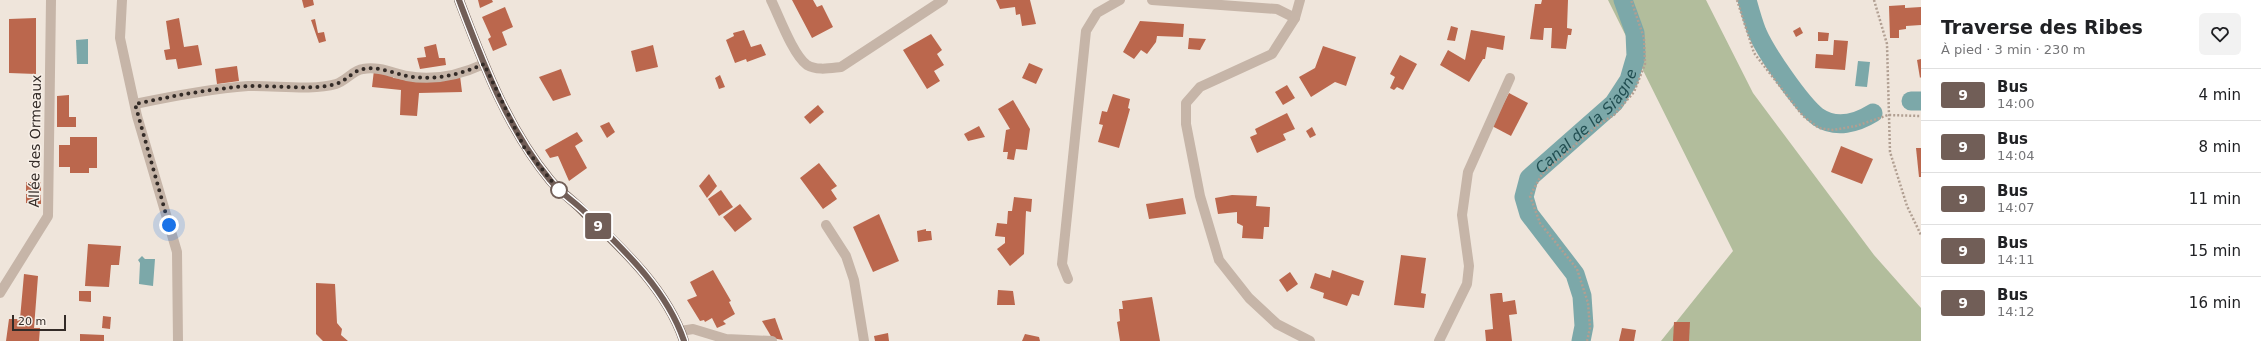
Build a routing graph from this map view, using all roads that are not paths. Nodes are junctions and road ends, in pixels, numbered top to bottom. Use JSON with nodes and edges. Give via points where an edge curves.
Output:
{"nodes":[{"id":1,"x":51,"y":0,"type":"edge"},
{"id":2,"x":122,"y":0,"type":"edge"},
{"id":3,"x":459,"y":0,"type":"edge"},
{"id":4,"x":771,"y":0,"type":"edge"},
{"id":5,"x":943,"y":0,"type":"edge"},
{"id":6,"x":1120,"y":0,"type":"edge"},
{"id":7,"x":1152,"y":0,"type":"edge"},
{"id":8,"x":1300,"y":0,"type":"edge"},
{"id":9,"x":1295,"y":18,"type":"junction"},
{"id":10,"x":484,"y":64,"type":"junction"},
{"id":11,"x":1510,"y":78,"type":"dead end"},
{"id":12,"x":135,"y":104,"type":"junction"},
{"id":13,"x":826,"y":225,"type":"dead end"},
{"id":14,"x":1068,"y":280,"type":"dead end"},
{"id":15,"x":0,"y":293,"type":"edge"},
{"id":16,"x":682,"y":336,"type":"edge"},
{"id":17,"x":739,"y":340,"type":"edge"},
{"id":18,"x":178,"y":341,"type":"edge"},
{"id":19,"x":772,"y":341,"type":"edge"},
{"id":20,"x":864,"y":341,"type":"edge"},
{"id":21,"x":1310,"y":341,"type":"edge"},
{"id":22,"x":1439,"y":341,"type":"edge"}],
"edges":[{"from":1,"to":15,"type":"street","name":"Allée des Ormeaux","via":[[48,216]]},
{"from":2,"to":12,"type":"street","via":[[120,38]]},
{"from":3,"to":10,"type":"main road"},
{"from":4,"to":5,"type":"street","via":[[797,54],[808,65],[822,68],[841,67]]},
{"from":6,"to":14,"type":"street","via":[[1097,14],[1086,30],[1062,264]]},
{"from":7,"to":9,"type":"street","via":[[1277,9]]},
{"from":8,"to":9,"type":"street"},
{"from":9,"to":21,"type":"street","via":[[1272,54],[1200,87],[1186,103],[1186,124],[1200,196],[1219,260],[1249,298],[1277,324]]},
{"from":10,"to":12,"type":"street","via":[[465,73],[432,78],[407,76],[390,70],[363,69],[337,83],[315,86],[249,86],[190,92]]},
{"from":10,"to":16,"type":"main road","via":[[524,147],[559,190],[635,262],[659,294]]},
{"from":11,"to":22,"type":"street","via":[[1468,172],[1462,215],[1470,266],[1467,284]]},
{"from":12,"to":18,"type":"street","via":[[177,252]]},
{"from":13,"to":20,"type":"street","via":[[846,256],[854,280]]},
{"from":16,"to":17,"type":"street","via":[[693,329],[726,339]]},
{"from":17,"to":19,"type":"street"}]}
